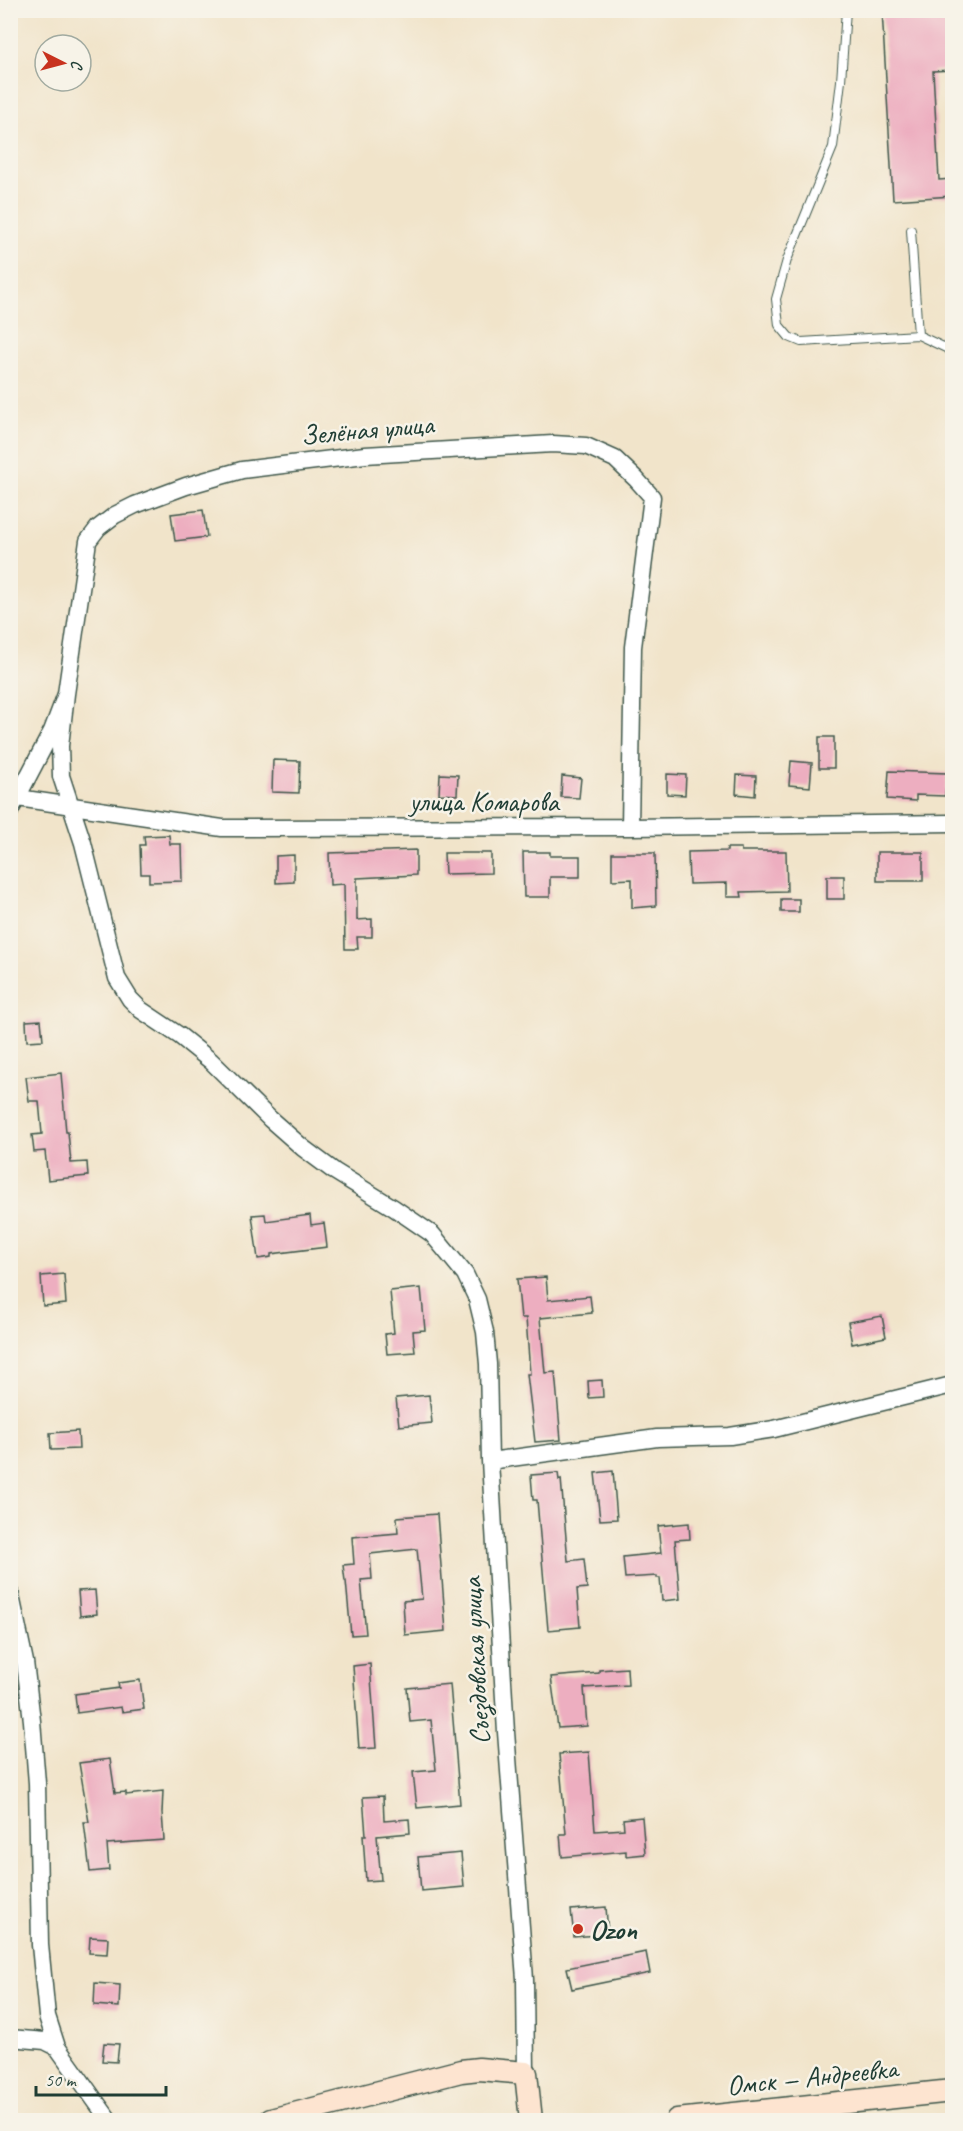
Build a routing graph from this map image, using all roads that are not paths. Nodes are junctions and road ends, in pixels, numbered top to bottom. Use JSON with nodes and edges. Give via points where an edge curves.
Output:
{"nodes":[{"id":1,"x":846,"y":10,"type":"edge"},
{"id":2,"x":911,"y":230,"type":"dead end"},
{"id":3,"x":918,"y":334,"type":"junction"},
{"id":4,"x":952,"y":351,"type":"edge"},
{"id":5,"x":66,"y":694,"type":"junction"},
{"id":6,"x":14,"y":805,"type":"edge"},
{"id":7,"x":73,"y":806,"type":"junction"},
{"id":8,"x":952,"y":823,"type":"edge"},
{"id":9,"x":630,"y":827,"type":"junction"},
{"id":10,"x":952,"y":1385,"type":"edge"},
{"id":11,"x":490,"y":1461,"type":"junction"},
{"id":12,"x":11,"y":1592,"type":"edge"},
{"id":13,"x":10,"y":2038,"type":"edge"},
{"id":14,"x":57,"y":2047,"type":"junction"},
{"id":15,"x":526,"y":2073,"type":"junction"},
{"id":16,"x":952,"y":2091,"type":"edge"},
{"id":17,"x":306,"y":2116,"type":"edge"},
{"id":18,"x":109,"y":2121,"type":"edge"},
{"id":19,"x":272,"y":2121,"type":"edge"},
{"id":20,"x":531,"y":2121,"type":"edge"},
{"id":21,"x":677,"y":2121,"type":"edge"}],
"edges":[{"from":1,"to":3,"type":"lane","via":[[833,147],[787,260],[776,299],[779,325],[789,337],[801,342]]},
{"from":2,"to":3,"type":"lane"},
{"from":3,"to":4,"type":"lane"},
{"from":5,"to":6,"type":"street","via":[[52,731]]},
{"from":5,"to":7,"type":"street","name":"Съездовская улица","via":[[60,746],[62,777]]},
{"from":5,"to":9,"type":"street","name":"Зелёная улица","via":[[88,542],[98,528],[135,505],[242,470],[364,455],[553,444],[586,446],[615,459],[652,496],[633,647]]},
{"from":6,"to":7,"type":"street","name":"улица Комарова"},
{"from":7,"to":9,"type":"street","name":"улица Комарова","via":[[222,828]]},
{"from":7,"to":11,"type":"street","name":"Съездовская улица","via":[[117,978],[130,999],[211,1061],[303,1148],[432,1234],[465,1274],[477,1299],[484,1332]]},
{"from":8,"to":9,"type":"street","name":"улица Комарова"},
{"from":10,"to":11,"type":"street","via":[[774,1429],[729,1436],[657,1438]]},
{"from":11,"to":15,"type":"street","name":"Съездовская улица","via":[[525,1979]]},
{"from":12,"to":14,"type":"street","via":[[33,1721],[40,1945],[47,2016]]},
{"from":13,"to":14,"type":"street","via":[[45,2041]]},
{"from":14,"to":18,"type":"street"},
{"from":15,"to":17,"type":"street","via":[[461,2071]]},
{"from":15,"to":20,"type":"street"},
{"from":16,"to":21,"type":"street","name":"Омск — Андреевка"},
{"from":17,"to":19,"type":"street"}]}
